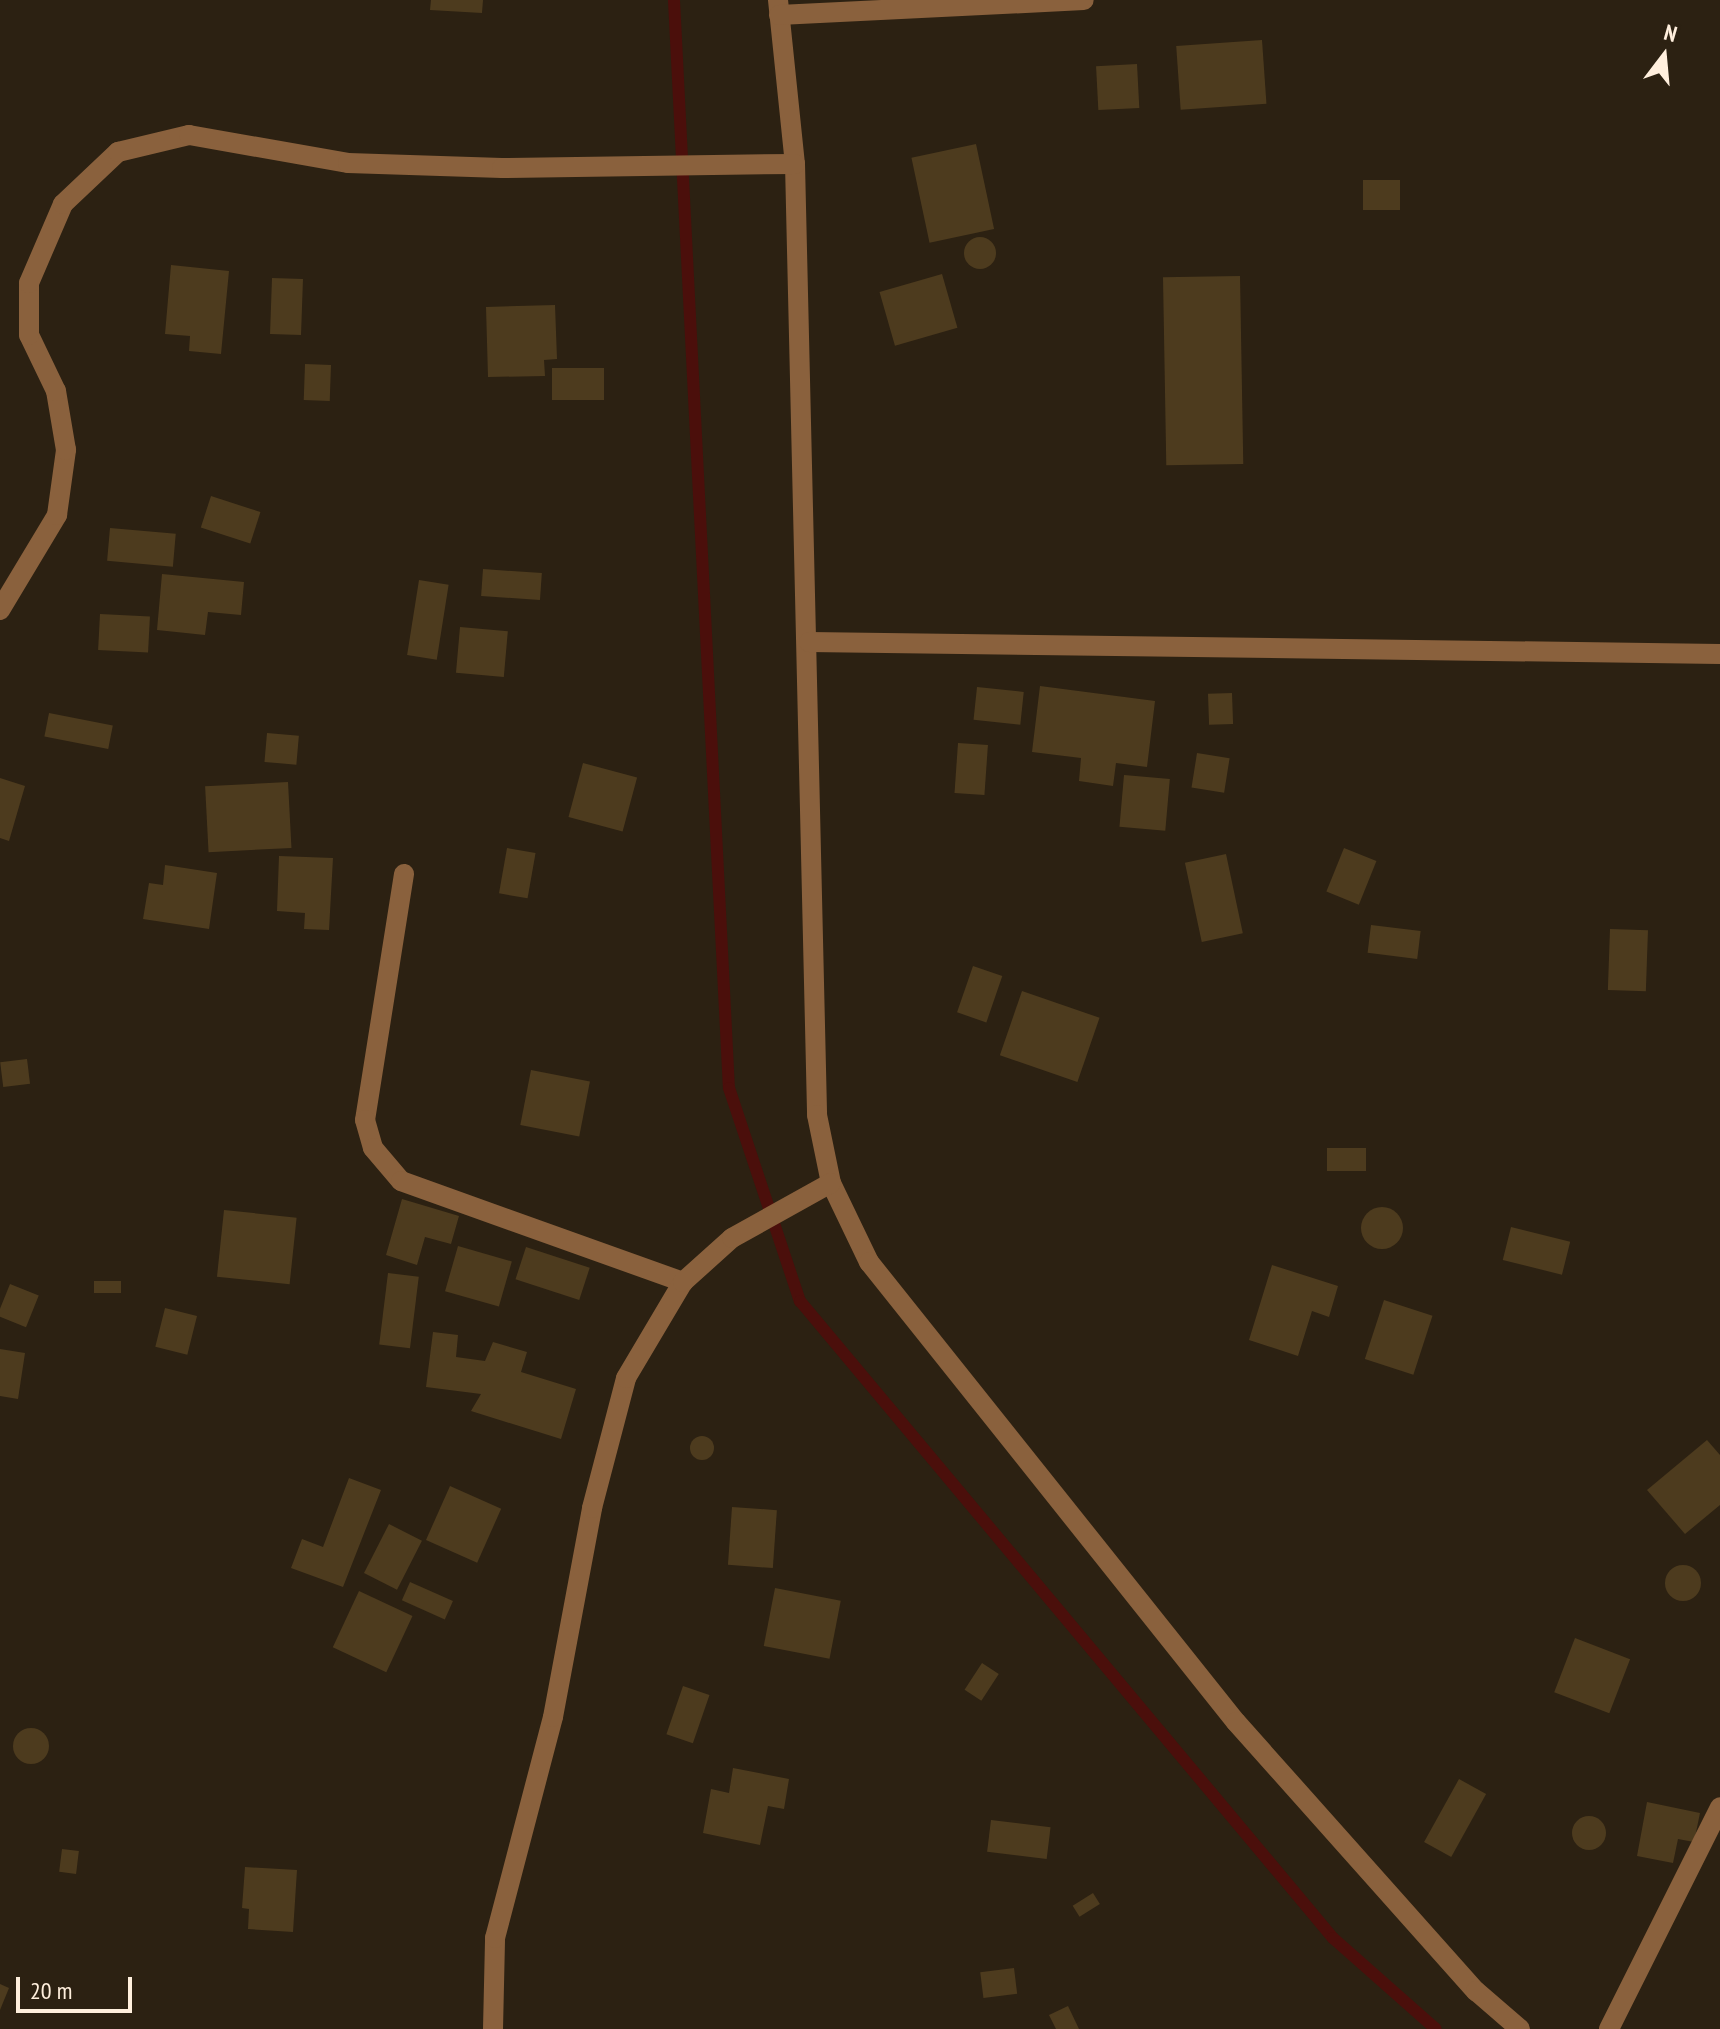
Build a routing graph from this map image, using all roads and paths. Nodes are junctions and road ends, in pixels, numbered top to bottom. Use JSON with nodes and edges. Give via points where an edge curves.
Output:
{"nodes":[{"id":1,"x":1084,"y":0,"type":"edge"},
{"id":2,"x":779,"y":7,"type":"edge"},
{"id":3,"x":795,"y":164,"type":"junction"},
{"id":4,"x":0,"y":610,"type":"edge"},
{"id":5,"x":809,"y":642,"type":"junction"},
{"id":6,"x":1720,"y":654,"type":"edge"},
{"id":7,"x":404,"y":874,"type":"dead end"},
{"id":8,"x":831,"y":1183,"type":"junction"},
{"id":9,"x":683,"y":1282,"type":"junction"},
{"id":10,"x":1720,"y":1807,"type":"edge"},
{"id":11,"x":493,"y":2029,"type":"edge"},
{"id":12,"x":1520,"y":2029,"type":"edge"},
{"id":13,"x":1609,"y":2029,"type":"edge"}],
"edges":[{"from":1,"to":2,"type":"street"},
{"from":2,"to":3,"type":"street"},
{"from":3,"to":4,"type":"street","via":[[502,168],[348,163],[189,135],[118,152],[63,204],[29,283],[29,335],[56,391],[66,450],[57,515]]},
{"from":3,"to":5,"type":"street"},
{"from":5,"to":6,"type":"street"},
{"from":5,"to":8,"type":"street","via":[[817,1115]]},
{"from":7,"to":9,"type":"street","via":[[365,1120],[373,1148],[401,1181]]},
{"from":8,"to":9,"type":"street","via":[[732,1238]]},
{"from":8,"to":12,"type":"street","via":[[869,1262],[1236,1722],[1476,1991]]},
{"from":9,"to":11,"type":"street","via":[[626,1378],[592,1508],[553,1717],[495,1938]]},
{"from":10,"to":13,"type":"street"}]}
